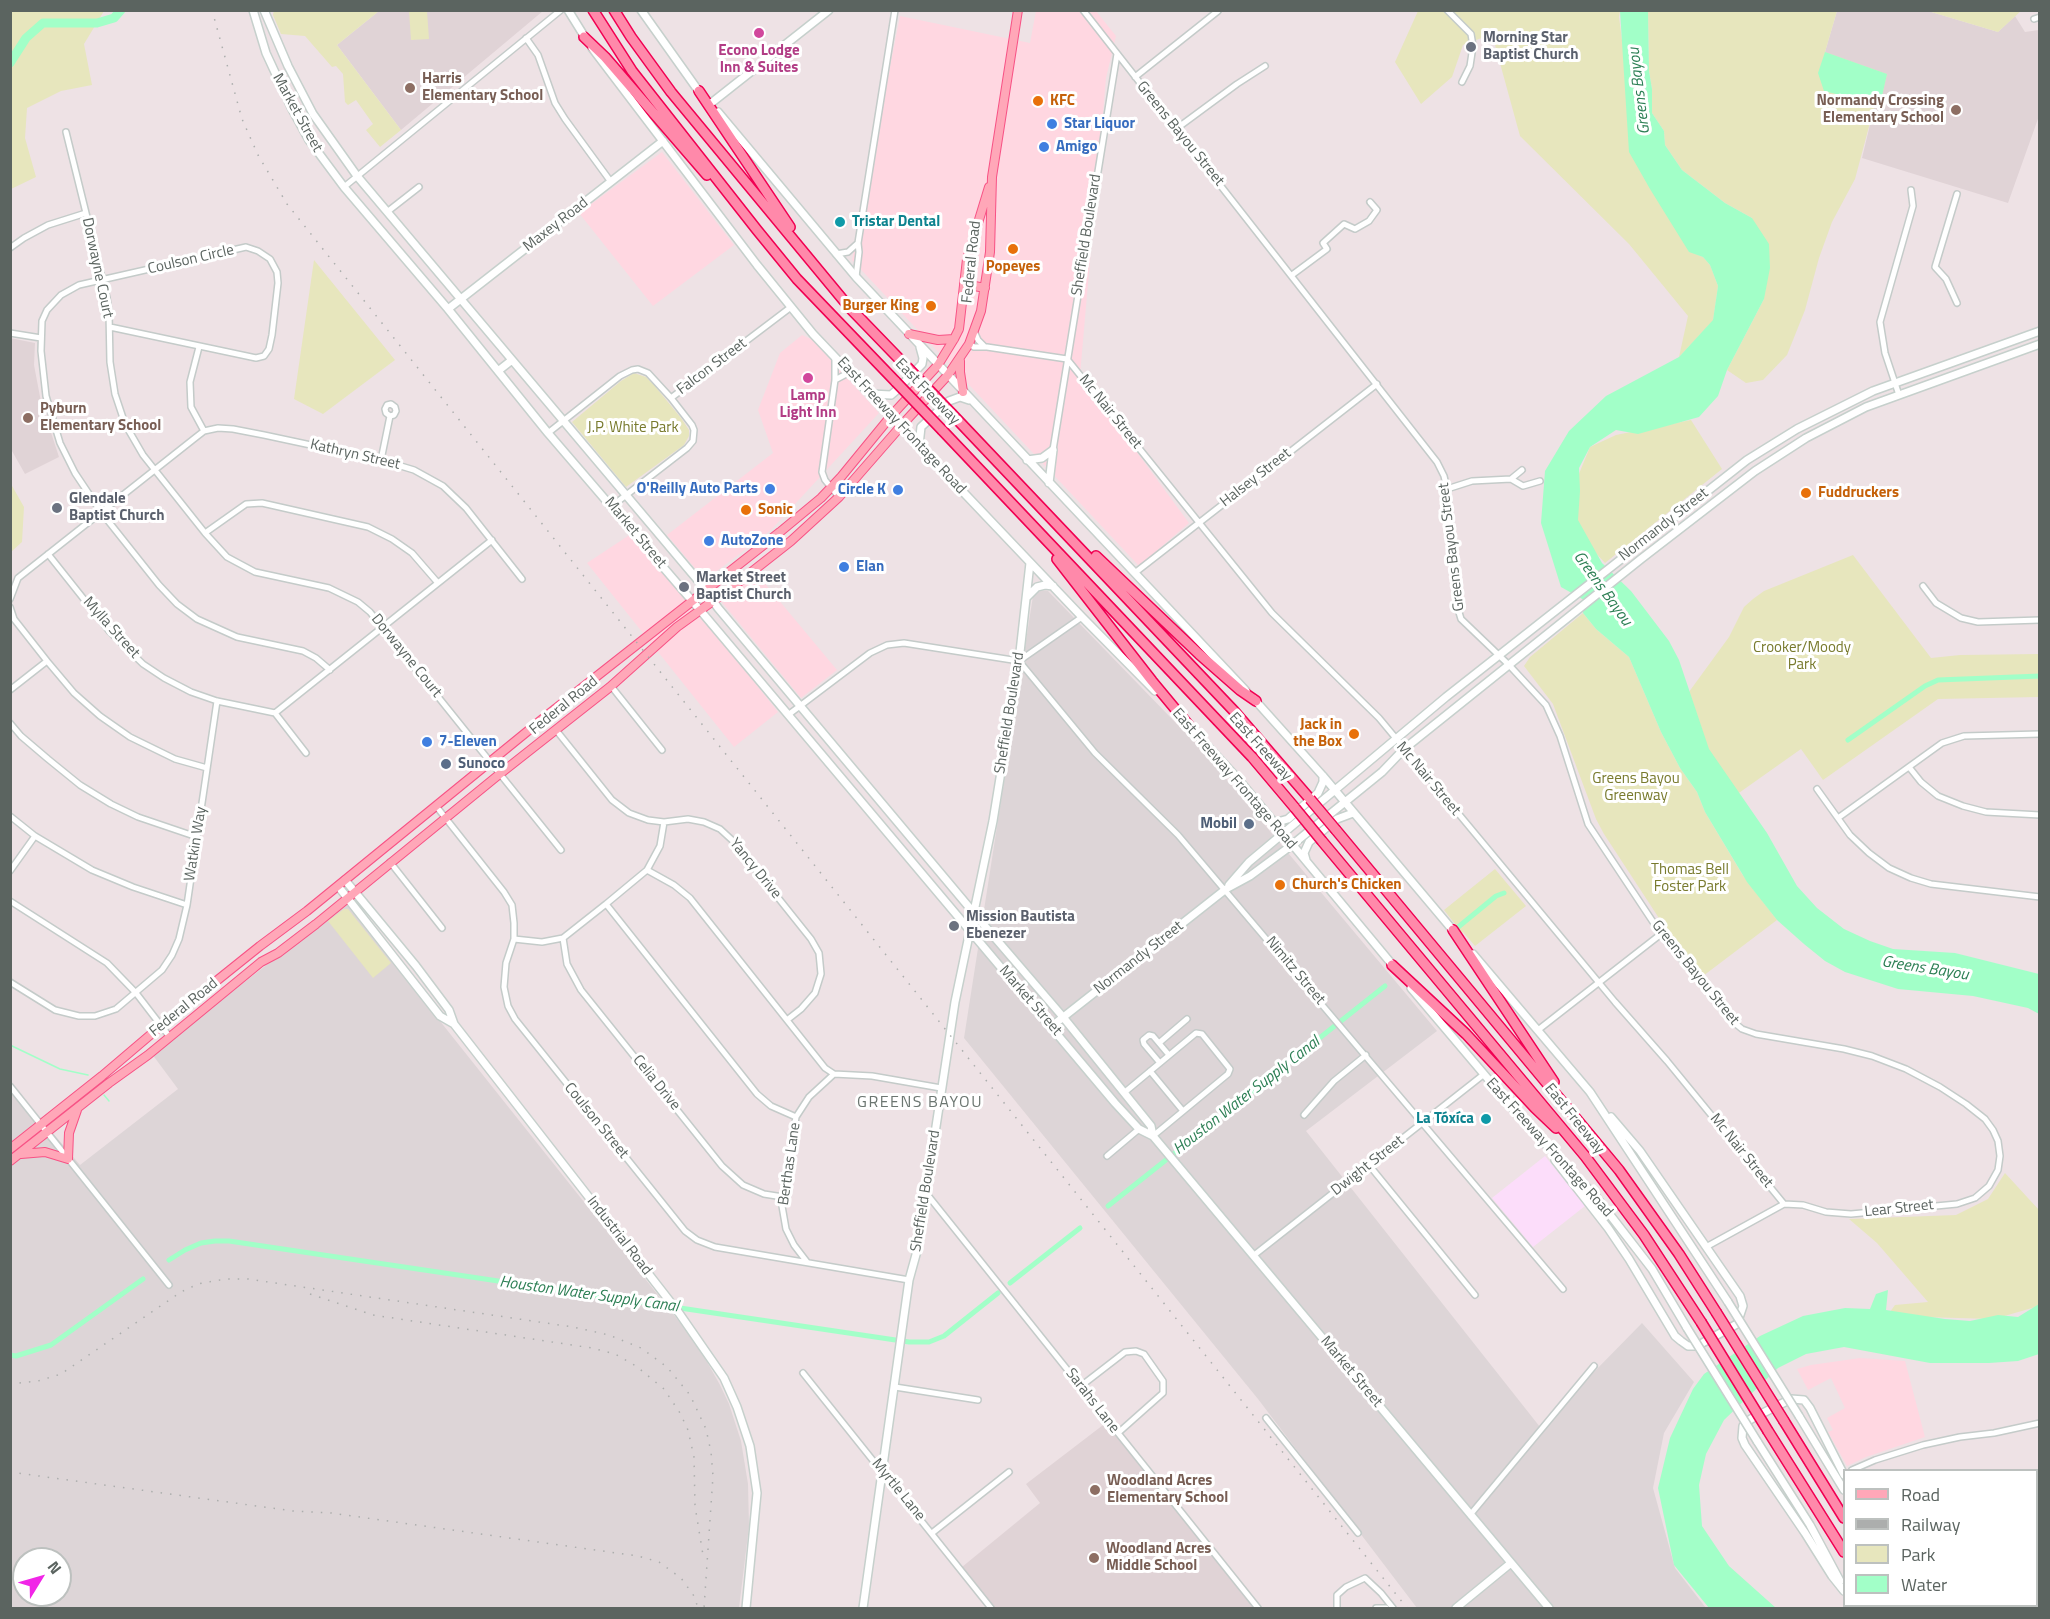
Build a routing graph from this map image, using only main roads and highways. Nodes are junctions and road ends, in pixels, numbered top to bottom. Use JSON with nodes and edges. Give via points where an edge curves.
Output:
{"nodes":[{"id":1,"x":264,"y":10,"type":"edge"},
{"id":2,"x":568,"y":10,"type":"edge"},
{"id":3,"x":592,"y":10,"type":"edge"},
{"id":4,"x":614,"y":10,"type":"edge"},
{"id":5,"x":641,"y":10,"type":"edge"},
{"id":6,"x":829,"y":10,"type":"edge"},
{"id":7,"x":1018,"y":10,"type":"edge"},
{"id":8,"x":253,"y":11,"type":"edge"},
{"id":9,"x":584,"y":37,"type":"junction"},
{"id":10,"x":699,"y":91,"type":"junction"},
{"id":11,"x":710,"y":104,"type":"junction"},
{"id":12,"x":663,"y":141,"type":"junction"},
{"id":13,"x":992,"y":177,"type":"junction"},
{"id":14,"x":738,"y":207,"type":"junction"},
{"id":15,"x":976,"y":227,"type":"junction"},
{"id":16,"x":990,"y":229,"type":"junction"},
{"id":17,"x":413,"y":245,"type":"junction"},
{"id":18,"x":402,"y":254,"type":"junction"},
{"id":19,"x":964,"y":284,"type":"junction"},
{"id":20,"x":985,"y":288,"type":"junction"},
{"id":21,"x":841,"y":297,"type":"junction"},
{"id":22,"x":460,"y":299,"type":"junction"},
{"id":23,"x":448,"y":309,"type":"junction"},
{"id":24,"x":959,"y":329,"type":"junction"},
{"id":25,"x":2040,"y":331,"type":"edge"},
{"id":26,"x":909,"y":334,"type":"junction"},
{"id":27,"x":954,"y":339,"type":"junction"},
{"id":28,"x":919,"y":344,"type":"junction"},
{"id":29,"x":969,"y":344,"type":"junction"},
{"id":30,"x":2040,"y":344,"type":"edge"},
{"id":31,"x":1978,"y":353,"type":"junction"},
{"id":32,"x":960,"y":359,"type":"junction"},
{"id":33,"x":512,"y":360,"type":"junction"},
{"id":34,"x":938,"y":365,"type":"junction"},
{"id":35,"x":1982,"y":365,"type":"junction"},
{"id":36,"x":498,"y":371,"type":"junction"},
{"id":37,"x":948,"y":375,"type":"junction"},
{"id":38,"x":963,"y":392,"type":"junction"},
{"id":39,"x":871,"y":394,"type":"junction"},
{"id":40,"x":972,"y":400,"type":"junction"},
{"id":41,"x":891,"y":416,"type":"junction"},
{"id":42,"x":901,"y":426,"type":"junction"},
{"id":43,"x":919,"y":445,"type":"junction"},
{"id":44,"x":1027,"y":460,"type":"junction"},
{"id":45,"x":1014,"y":478,"type":"junction"},
{"id":46,"x":1049,"y":483,"type":"junction"},
{"id":47,"x":1023,"y":515,"type":"junction"},
{"id":48,"x":1030,"y":563,"type":"junction"},
{"id":49,"x":1053,"y":586,"type":"junction"},
{"id":50,"x":705,"y":590,"type":"junction"},
{"id":51,"x":1027,"y":597,"type":"junction"},
{"id":52,"x":692,"y":600,"type":"junction"},
{"id":53,"x":713,"y":601,"type":"junction"},
{"id":54,"x":700,"y":609,"type":"junction"},
{"id":55,"x":600,"y":674,"type":"junction"},
{"id":56,"x":610,"y":686,"type":"junction"},
{"id":57,"x":1256,"y":701,"type":"junction"},
{"id":58,"x":545,"y":717,"type":"junction"},
{"id":59,"x":1191,"y":728,"type":"junction"},
{"id":60,"x":556,"y":730,"type":"junction"},
{"id":61,"x":1323,"y":776,"type":"junction"},
{"id":62,"x":1335,"y":791,"type":"junction"},
{"id":63,"x":1344,"y":803,"type":"junction"},
{"id":64,"x":1353,"y":813,"type":"junction"},
{"id":65,"x":1274,"y":823,"type":"junction"},
{"id":66,"x":1282,"y":833,"type":"junction"},
{"id":67,"x":1292,"y":845,"type":"junction"},
{"id":68,"x":1306,"y":861,"type":"junction"},
{"id":69,"x":345,"y":880,"type":"junction"},
{"id":70,"x":338,"y":886,"type":"junction"},
{"id":71,"x":1226,"y":889,"type":"junction"},
{"id":72,"x":356,"y":891,"type":"junction"},
{"id":73,"x":346,"y":898,"type":"junction"},
{"id":74,"x":975,"y":913,"type":"junction"},
{"id":75,"x":1453,"y":930,"type":"junction"},
{"id":76,"x":970,"y":931,"type":"junction"},
{"id":77,"x":247,"y":957,"type":"junction"},
{"id":78,"x":1392,"y":965,"type":"junction"},
{"id":79,"x":416,"y":966,"type":"junction"},
{"id":80,"x":255,"y":967,"type":"junction"},
{"id":81,"x":406,"y":973,"type":"junction"},
{"id":82,"x":1064,"y":1017,"type":"junction"},
{"id":83,"x":454,"y":1024,"type":"junction"},
{"id":84,"x":1052,"y":1026,"type":"junction"},
{"id":85,"x":1590,"y":1092,"type":"junction"},
{"id":86,"x":78,"y":1107,"type":"junction"},
{"id":87,"x":1573,"y":1112,"type":"junction"},
{"id":88,"x":1527,"y":1125,"type":"junction"},
{"id":89,"x":1153,"y":1136,"type":"junction"},
{"id":90,"x":10,"y":1149,"type":"edge"},
{"id":91,"x":19,"y":1154,"type":"junction"},
{"id":92,"x":1585,"y":1156,"type":"junction"},
{"id":93,"x":10,"y":1161,"type":"edge"},
{"id":94,"x":1842,"y":1476,"type":"edge"},
{"id":95,"x":1843,"y":1515,"type":"edge"},
{"id":96,"x":1843,"y":1551,"type":"edge"},
{"id":97,"x":1511,"y":1563,"type":"junction"},
{"id":98,"x":1843,"y":1587,"type":"edge"},
{"id":99,"x":1843,"y":1589,"type":"edge"},
{"id":100,"x":746,"y":1608,"type":"edge"},
{"id":101,"x":863,"y":1608,"type":"edge"},
{"id":102,"x":1456,"y":1608,"type":"edge"},
{"id":103,"x":1549,"y":1608,"type":"edge"}],
"edges":[{"from":1,"to":17,"type":"main road","name":"Market Street","via":[[313,114],[357,177]]},
{"from":2,"to":9,"type":"main road","name":"East Freeway Frontage Road"},
{"from":3,"to":14,"type":"highway","name":"East Freeway","via":[[632,71]]},
{"from":4,"to":21,"type":"highway","name":"East Freeway","via":[[671,92]]},
{"from":5,"to":10,"type":"main road"},
{"from":6,"to":11,"type":"main road"},
{"from":7,"to":13,"type":"main road","name":"Federal Road"},
{"from":8,"to":18,"type":"main road","name":"Market Street","via":[[266,53],[309,140]]},
{"from":9,"to":12,"type":"main road","name":"East Freeway Frontage Road"},
{"from":9,"to":14,"type":"highway"},
{"from":10,"to":11,"type":"main road"},
{"from":10,"to":21,"type":"highway"},
{"from":11,"to":26,"type":"main road"},
{"from":12,"to":22,"type":"main road","name":"Maxey Road"},
{"from":12,"to":39,"type":"main road","name":"East Freeway Frontage Road","via":[[791,307]]},
{"from":13,"to":15,"type":"main road","name":"Federal Road"},
{"from":13,"to":16,"type":"main road","name":"Federal Road"},
{"from":14,"to":47,"type":"highway","name":"East Freeway","bridge":true,"via":[[797,279]]},
{"from":15,"to":16,"type":"main road"},
{"from":15,"to":19,"type":"main road","name":"Federal Road"},
{"from":16,"to":20,"type":"main road","name":"Federal Road"},
{"from":17,"to":18,"type":"main road"},
{"from":17,"to":22,"type":"main road","name":"Market Street"},
{"from":18,"to":23,"type":"main road","name":"Market Street"},
{"from":19,"to":20,"type":"main road"},
{"from":19,"to":24,"type":"main road","name":"Federal Road"},
{"from":20,"to":29,"type":"main road","name":"Federal Road"},
{"from":21,"to":45,"type":"highway","name":"East Freeway","bridge":true},
{"from":22,"to":23,"type":"main road","name":"Maxey Road"},
{"from":22,"to":33,"type":"main road","name":"Market Street"},
{"from":23,"to":36,"type":"main road","name":"Market Street"},
{"from":24,"to":27,"type":"main road","name":"Federal Road"},
{"from":24,"to":29,"type":"main road"},
{"from":25,"to":31,"type":"main road","name":"Normandy Street"},
{"from":26,"to":27,"type":"main road"},
{"from":26,"to":28,"type":"main road"},
{"from":27,"to":34,"type":"main road","name":"Federal Road"},
{"from":28,"to":34,"type":"main road"},
{"from":28,"to":39,"type":"main road","via":[[923,357],[920,367],[891,395]]},
{"from":29,"to":32,"type":"main road","name":"Federal Road"},
{"from":30,"to":35,"type":"main road","name":"Normandy Street"},
{"from":31,"to":35,"type":"main road"},
{"from":31,"to":62,"type":"main road","name":"Normandy Street","via":[[1841,407],[1761,451],[1561,606]]},
{"from":32,"to":37,"type":"main road","name":"Federal Road"},
{"from":32,"to":38,"type":"main road"},
{"from":33,"to":36,"type":"main road"},
{"from":33,"to":50,"type":"main road","name":"Market Street"},
{"from":34,"to":37,"type":"main road"},
{"from":34,"to":41,"type":"main road","name":"Federal Road"},
{"from":35,"to":63,"type":"main road","name":"Normandy Street","via":[[1866,407],[1806,438],[1755,471],[1404,749]]},
{"from":36,"to":52,"type":"main road","name":"Market Street"},
{"from":37,"to":38,"type":"main road"},
{"from":37,"to":42,"type":"main road","name":"Federal Road"},
{"from":38,"to":40,"type":"main road"},
{"from":39,"to":41,"type":"main road","name":"East Freeway Frontage Road"},
{"from":40,"to":43,"type":"main road","via":[[960,397],[949,401],[921,427]]},
{"from":40,"to":44,"type":"main road"},
{"from":41,"to":42,"type":"main road","name":"East Freeway Frontage Road"},
{"from":41,"to":50,"type":"main road","name":"Federal Road","via":[[831,488]]},
{"from":42,"to":43,"type":"main road","name":"East Freeway Frontage Road"},
{"from":42,"to":53,"type":"main road","name":"Federal Road","via":[[839,497],[791,541]]},
{"from":43,"to":48,"type":"main road","name":"East Freeway Frontage Road"},
{"from":44,"to":46,"type":"main road"},
{"from":44,"to":46,"type":"main road","name":"Sheffield Boulevard","via":[[1042,458],[1053,450]]},
{"from":45,"to":57,"type":"highway","via":[[1199,654]]},
{"from":45,"to":87,"type":"highway","name":"East Freeway","bridge":true,"via":[[1234,711]]},
{"from":46,"to":57,"type":"main road"},
{"from":47,"to":59,"type":"highway"},
{"from":47,"to":92,"type":"highway","name":"East Freeway","bridge":true,"via":[[1252,757]]},
{"from":48,"to":49,"type":"main road","name":"East Freeway Frontage Road"},
{"from":48,"to":51,"type":"main road","name":"Sheffield Boulevard"},
{"from":49,"to":51,"type":"main road","via":[[1037,587]]},
{"from":49,"to":59,"type":"main road","name":"East Freeway Frontage Road"},
{"from":50,"to":52,"type":"main road","name":"Federal Road"},
{"from":50,"to":53,"type":"main road","name":"Market Street"},
{"from":51,"to":74,"type":"main road","name":"Sheffield Boulevard"},
{"from":52,"to":54,"type":"main road","name":"Market Street"},
{"from":52,"to":55,"type":"main road","name":"Federal Road"},
{"from":53,"to":54,"type":"main road","name":"Federal Road"},
{"from":53,"to":74,"type":"main road","name":"Market Street"},
{"from":54,"to":56,"type":"main road","name":"Federal Road"},
{"from":54,"to":76,"type":"main road","name":"Market Street"},
{"from":55,"to":56,"type":"main road"},
{"from":55,"to":58,"type":"main road","name":"Federal Road"},
{"from":56,"to":60,"type":"main road","name":"Federal Road"},
{"from":57,"to":61,"type":"main road"},
{"from":58,"to":60,"type":"main road"},
{"from":58,"to":69,"type":"main road","name":"Federal Road"},
{"from":59,"to":65,"type":"main road","name":"East Freeway Frontage Road"},
{"from":60,"to":72,"type":"main road","name":"Federal Road"},
{"from":61,"to":62,"type":"main road"},
{"from":61,"to":65,"type":"main road","via":[[1318,793],[1288,819]]},
{"from":62,"to":63,"type":"main road"},
{"from":62,"to":66,"type":"main road","name":"Normandy Street"},
{"from":63,"to":64,"type":"main road"},
{"from":63,"to":67,"type":"main road","name":"Normandy Street"},
{"from":64,"to":68,"type":"main road","via":[[1337,819],[1309,843],[1304,853]]},
{"from":64,"to":75,"type":"main road"},
{"from":65,"to":66,"type":"main road","name":"East Freeway Frontage Road"},
{"from":66,"to":67,"type":"main road","name":"East Freeway Frontage Road"},
{"from":66,"to":71,"type":"main road","name":"Normandy Street"},
{"from":67,"to":68,"type":"main road","name":"East Freeway Frontage Road"},
{"from":67,"to":71,"type":"main road","name":"Normandy Street"},
{"from":68,"to":78,"type":"main road","name":"East Freeway Frontage Road"},
{"from":69,"to":70,"type":"main road","name":"Federal Road"},
{"from":69,"to":72,"type":"main road","name":"Industrial Road"},
{"from":70,"to":73,"type":"main road","name":"Industrial Road"},
{"from":70,"to":77,"type":"main road","name":"Federal Road"},
{"from":71,"to":82,"type":"main road","name":"Normandy Street"},
{"from":72,"to":73,"type":"main road","name":"Federal Road"},
{"from":72,"to":79,"type":"main road","name":"Industrial Road"},
{"from":73,"to":80,"type":"main road","name":"Federal Road"},
{"from":73,"to":81,"type":"main road","name":"Industrial Road"},
{"from":74,"to":76,"type":"main road","name":"Sheffield Boulevard"},
{"from":74,"to":82,"type":"main road","name":"Market Street"},
{"from":75,"to":85,"type":"main road"},
{"from":75,"to":87,"type":"highway"},
{"from":76,"to":84,"type":"main road","name":"Market Street"},
{"from":76,"to":101,"type":"main road","name":"Sheffield Boulevard","via":[[909,1280]]},
{"from":77,"to":80,"type":"main road"},
{"from":77,"to":90,"type":"main road","name":"Federal Road"},
{"from":78,"to":88,"type":"main road","name":"East Freeway Frontage Road"},
{"from":78,"to":92,"type":"highway","via":[[1466,1034]]},
{"from":79,"to":81,"type":"main road"},
{"from":79,"to":83,"type":"main road","name":"Industrial Road","via":[[449,1010]]},
{"from":80,"to":86,"type":"main road","name":"Federal Road"},
{"from":81,"to":83,"type":"main road","name":"Industrial Road","via":[[440,1016]]},
{"from":82,"to":84,"type":"main road","name":"Normandy Street"},
{"from":82,"to":89,"type":"main road","name":"Market Street","via":[[1151,1126]]},
{"from":83,"to":100,"type":"main road","name":"Industrial Road","via":[[679,1313],[724,1378],[750,1446],[757,1493]]},
{"from":84,"to":89,"type":"main road","name":"Market Street","via":[[1114,1103],[1139,1129]]},
{"from":85,"to":88,"type":"main road","via":[[1640,1151],[1740,1296],[1743,1306],[1737,1324],[1697,1346],[1688,1346],[1675,1336],[1608,1228]]},
{"from":85,"to":94,"type":"main road","bridge":true,"via":[[1799,1416]]},
{"from":86,"to":91,"type":"main road","name":"Federal Road"},
{"from":86,"to":91,"type":"main road","via":[[69,1133],[68,1159],[39,1151]]},
{"from":87,"to":95,"type":"highway","name":"East Freeway","bridge":true,"via":[[1635,1190],[1679,1254]]},
{"from":88,"to":98,"type":"main road","name":"East Freeway Frontage Road","bridge":true,"via":[[1597,1198],[1652,1269],[1815,1534]]},
{"from":89,"to":97,"type":"main road","name":"Market Street"},
{"from":91,"to":93,"type":"main road","name":"Federal Road"},
{"from":92,"to":96,"type":"highway","name":"East Freeway","bridge":true,"via":[[1644,1235],[1701,1322]]},
{"from":94,"to":99,"type":"main road","via":[[1804,1400],[1791,1399],[1743,1426],[1745,1445]]},
{"from":97,"to":102,"type":"main road"},
{"from":97,"to":103,"type":"main road","name":"Market Street"}]}
